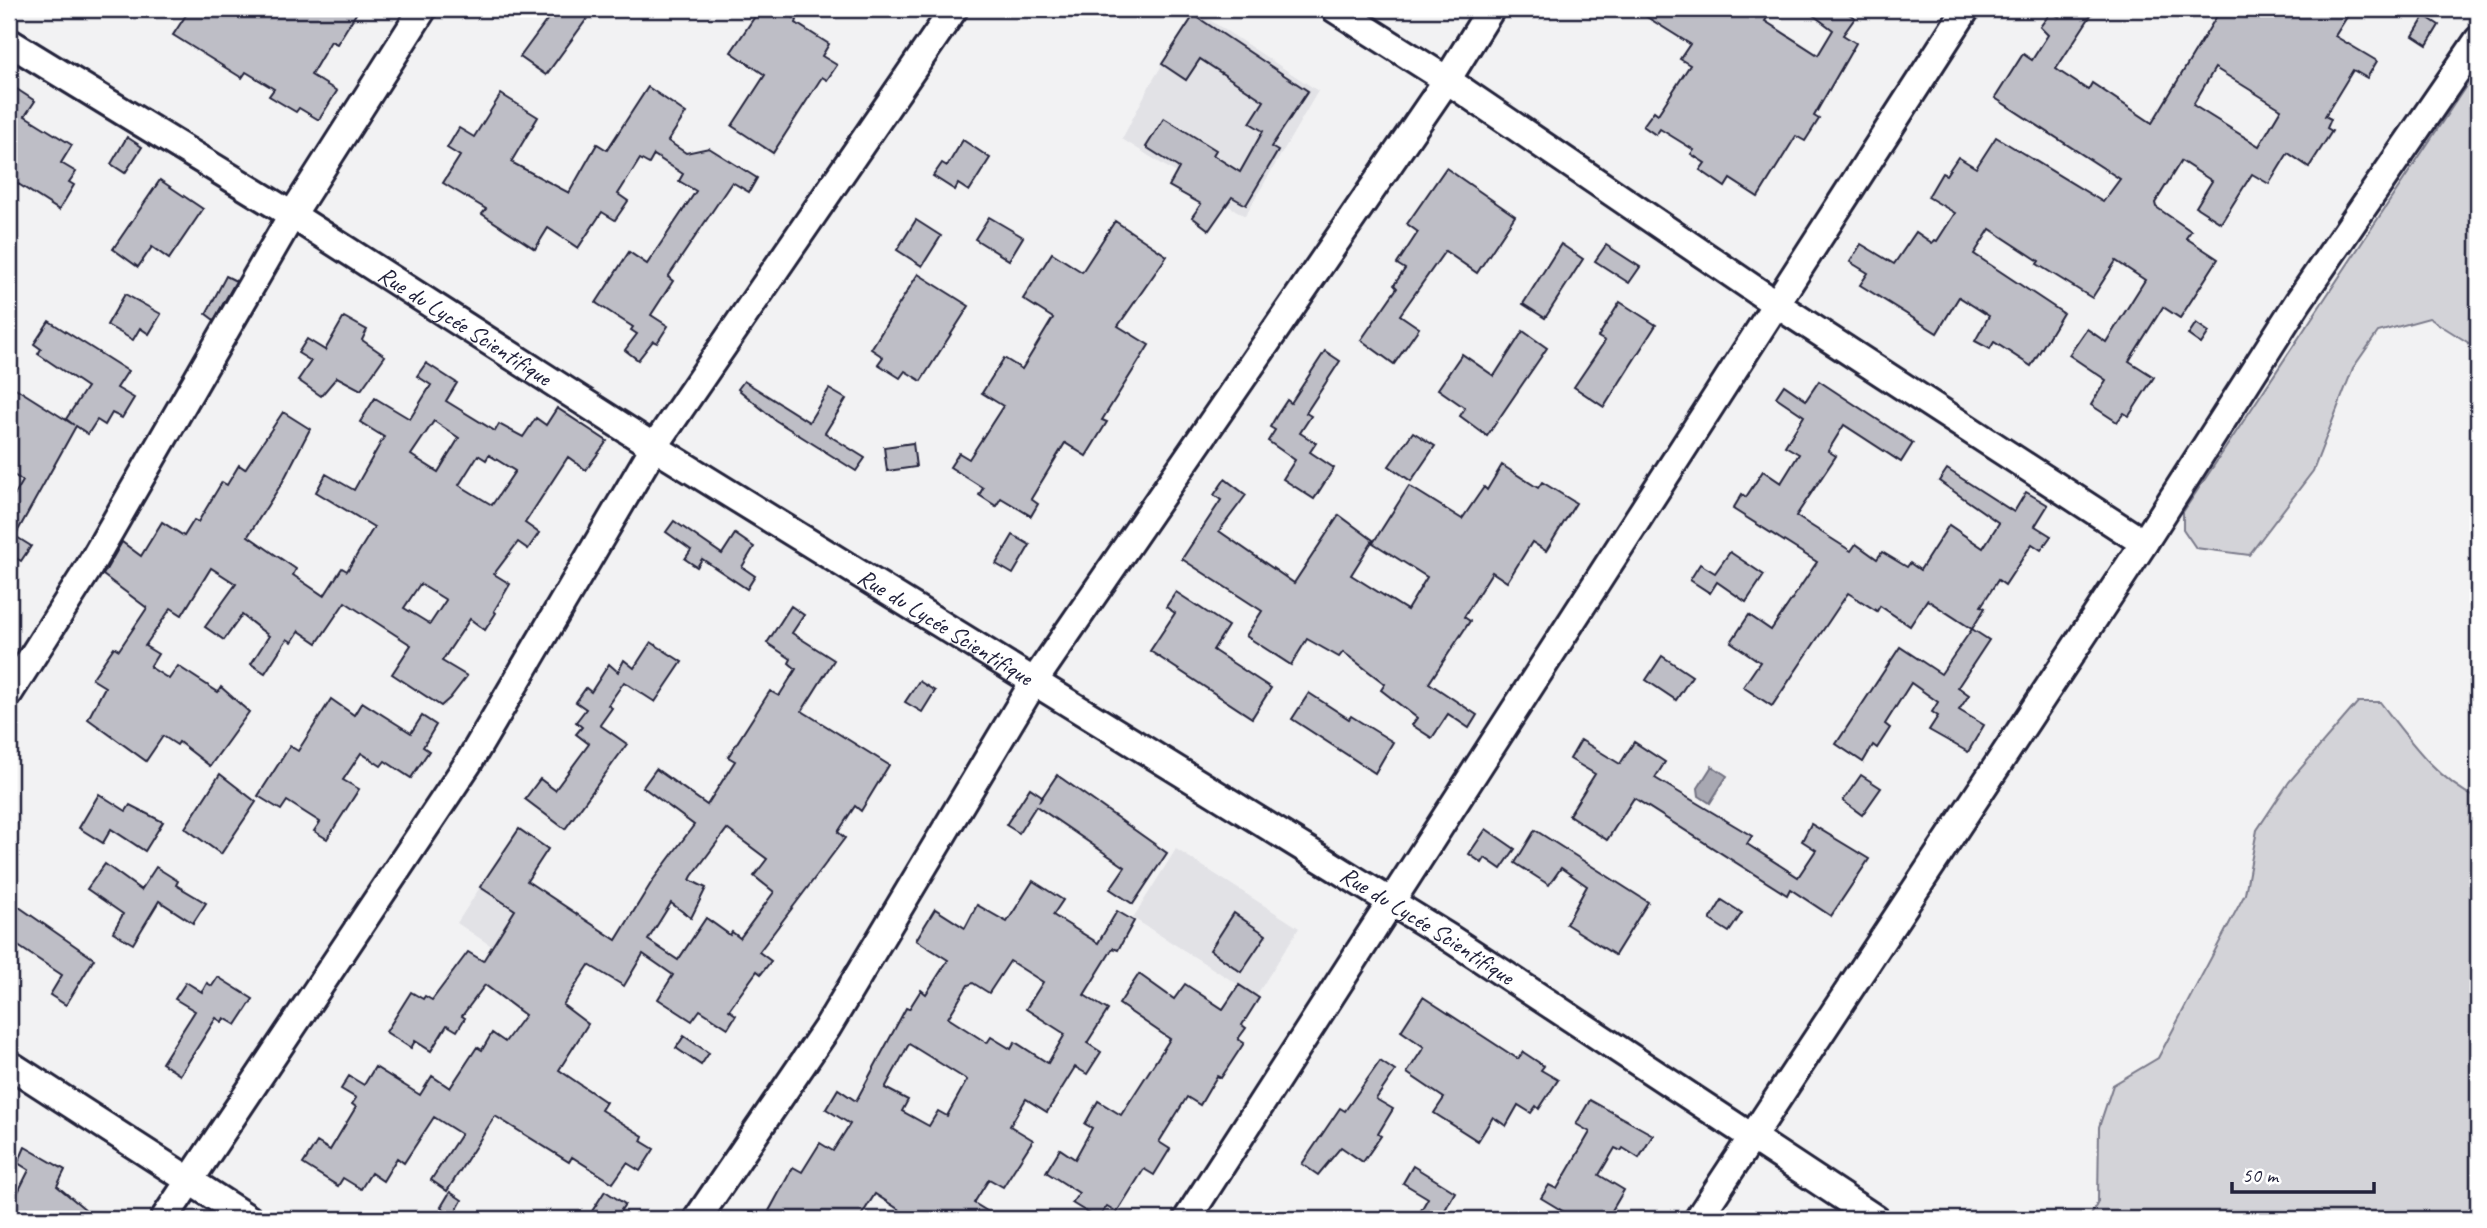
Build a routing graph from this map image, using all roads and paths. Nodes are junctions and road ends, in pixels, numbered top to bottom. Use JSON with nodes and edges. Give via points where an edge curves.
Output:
{"nodes":[{"id":1,"x":423,"y":9,"type":"edge"},
{"id":2,"x":954,"y":9,"type":"edge"},
{"id":3,"x":1335,"y":9,"type":"edge"},
{"id":4,"x":1491,"y":9,"type":"edge"},
{"id":5,"x":1966,"y":9,"type":"edge"},
{"id":6,"x":2478,"y":40,"type":"edge"},
{"id":7,"x":9,"y":42,"type":"edge"},
{"id":8,"x":1447,"y":80,"type":"junction"},
{"id":9,"x":292,"y":215,"type":"junction"},
{"id":10,"x":1776,"y":304,"type":"junction"},
{"id":11,"x":654,"y":447,"type":"junction"},
{"id":12,"x":2144,"y":543,"type":"junction"},
{"id":13,"x":1035,"y":680,"type":"junction"},
{"id":14,"x":9,"y":693,"type":"edge"},
{"id":15,"x":1392,"y":902,"type":"junction"},
{"id":16,"x":9,"y":1064,"type":"edge"},
{"id":17,"x":1750,"y":1138,"type":"junction"},
{"id":18,"x":188,"y":1180,"type":"junction"},
{"id":19,"x":164,"y":1219,"type":"edge"},
{"id":20,"x":249,"y":1219,"type":"edge"},
{"id":21,"x":697,"y":1219,"type":"edge"},
{"id":22,"x":1187,"y":1219,"type":"edge"},
{"id":23,"x":1698,"y":1219,"type":"edge"},
{"id":24,"x":1875,"y":1219,"type":"edge"}],
"edges":[{"from":1,"to":9,"type":"street"},
{"from":2,"to":11,"type":"street"},
{"from":3,"to":8,"type":"street"},
{"from":4,"to":8,"type":"street"},
{"from":5,"to":10,"type":"street"},
{"from":6,"to":12,"type":"street","via":[[2298,302]]},
{"from":7,"to":9,"type":"street","name":"Rue du Lycée Scientifique"},
{"from":8,"to":10,"type":"street"},
{"from":8,"to":13,"type":"street"},
{"from":9,"to":11,"type":"street","name":"Rue du Lycée Scientifique"},
{"from":9,"to":14,"type":"street","via":[[88,569]]},
{"from":10,"to":12,"type":"street"},
{"from":10,"to":15,"type":"street"},
{"from":11,"to":13,"type":"street","name":"Rue du Lycée Scientifique"},
{"from":11,"to":18,"type":"street","via":[[469,762]]},
{"from":12,"to":17,"type":"street"},
{"from":13,"to":15,"type":"street","name":"Rue du Lycée Scientifique"},
{"from":13,"to":21,"type":"street","via":[[827,1028]]},
{"from":15,"to":17,"type":"street","name":"Rue du Lycée Scientifique"},
{"from":15,"to":22,"type":"street"},
{"from":16,"to":18,"type":"street"},
{"from":17,"to":23,"type":"street"},
{"from":17,"to":24,"type":"street","name":"Rue du Lycée Scientifique"},
{"from":18,"to":19,"type":"street"},
{"from":18,"to":20,"type":"street"}]}
